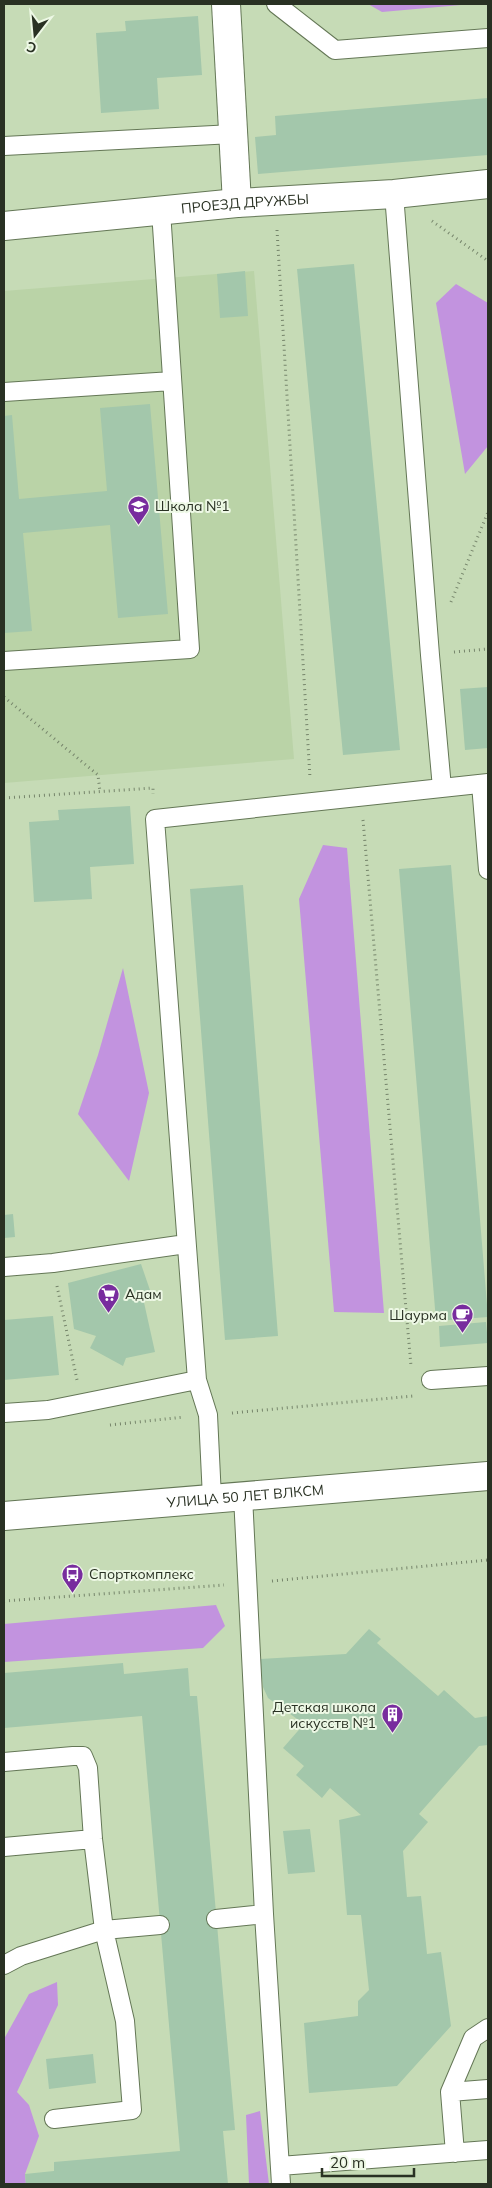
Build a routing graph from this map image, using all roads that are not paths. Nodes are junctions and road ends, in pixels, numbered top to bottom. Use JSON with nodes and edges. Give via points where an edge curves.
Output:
{"nodes":[{"id":1,"x":226,"y":4,"type":"edge"},
{"id":2,"x":276,"y":4,"type":"edge"},
{"id":3,"x":488,"y":38,"type":"edge"},
{"id":4,"x":233,"y":134,"type":"junction"},
{"id":5,"x":4,"y":146,"type":"edge"},
{"id":6,"x":488,"y":184,"type":"edge"},
{"id":7,"x":394,"y":194,"type":"junction"},
{"id":8,"x":238,"y":203,"type":"junction"},
{"id":9,"x":161,"y":211,"type":"junction"},
{"id":10,"x":4,"y":226,"type":"edge"},
{"id":11,"x":172,"y":381,"type":"junction"},
{"id":12,"x":4,"y":392,"type":"edge"},
{"id":13,"x":4,"y":661,"type":"edge"},
{"id":14,"x":485,"y":784,"type":"edge"},
{"id":15,"x":442,"y":788,"type":"junction"},
{"id":16,"x":488,"y":870,"type":"edge"},
{"id":17,"x":186,"y":1244,"type":"junction"},
{"id":18,"x":4,"y":1267,"type":"edge"},
{"id":19,"x":488,"y":1376,"type":"edge"},
{"id":20,"x":197,"y":1380,"type":"junction"},
{"id":21,"x":427,"y":1388,"type":"road end"},
{"id":22,"x":4,"y":1413,"type":"edge"},
{"id":23,"x":488,"y":1476,"type":"edge"},
{"id":24,"x":243,"y":1496,"type":"junction"},
{"id":25,"x":212,"y":1498,"type":"junction"},
{"id":26,"x":4,"y":1516,"type":"edge"},
{"id":27,"x":4,"y":1762,"type":"edge"},
{"id":28,"x":93,"y":1839,"type":"junction"},
{"id":29,"x":4,"y":1847,"type":"edge"},
{"id":30,"x":264,"y":1914,"type":"junction"},
{"id":31,"x":216,"y":1919,"type":"dead end"},
{"id":32,"x":160,"y":1925,"type":"dead end"},
{"id":33,"x":104,"y":1930,"type":"junction"},
{"id":34,"x":4,"y":1965,"type":"edge"},
{"id":35,"x":488,"y":2028,"type":"edge"},
{"id":36,"x":488,"y":2088,"type":"edge"},
{"id":37,"x":450,"y":2092,"type":"junction"},
{"id":38,"x":54,"y":2119,"type":"dead end"},
{"id":39,"x":488,"y":2150,"type":"edge"},
{"id":40,"x":455,"y":2153,"type":"junction"},
{"id":41,"x":280,"y":2166,"type":"junction"},
{"id":42,"x":281,"y":2184,"type":"edge"}],
"edges":[{"from":1,"to":4,"type":"street"},
{"from":2,"to":3,"type":"lane","via":[[335,50]]},
{"from":4,"to":5,"type":"lane"},
{"from":4,"to":8,"type":"street"},
{"from":6,"to":7,"type":"street","name":"ПРОЕЗД ДРУЖБЫ"},
{"from":7,"to":8,"type":"street","name":"ПРОЕЗД ДРУЖБЫ"},
{"from":7,"to":15,"type":"lane"},
{"from":8,"to":9,"type":"street","name":"ПРОЕЗД ДРУЖБЫ"},
{"from":9,"to":10,"type":"street","name":"ПРОЕЗД ДРУЖБЫ"},
{"from":9,"to":11,"type":"lane"},
{"from":11,"to":12,"type":"lane"},
{"from":11,"to":13,"type":"lane","via":[[190,649]]},
{"from":14,"to":15,"type":"lane"},
{"from":14,"to":16,"type":"lane"},
{"from":15,"to":17,"type":"lane","via":[[155,819]]},
{"from":17,"to":18,"type":"lane"},
{"from":17,"to":20,"type":"lane"},
{"from":19,"to":21,"type":"lane"},
{"from":20,"to":22,"type":"lane","via":[[48,1410]]},
{"from":20,"to":25,"type":"lane","via":[[208,1415]]},
{"from":23,"to":24,"type":"street","name":"УЛИЦА 50 ЛЕТ ВЛКСМ"},
{"from":24,"to":25,"type":"street","name":"УЛИЦА 50 ЛЕТ ВЛКСМ"},
{"from":24,"to":30,"type":"lane"},
{"from":25,"to":26,"type":"street","name":"УЛИЦА 50 ЛЕТ ВЛКСМ"},
{"from":27,"to":28,"type":"lane","via":[[83,1756],[88,1768]]},
{"from":28,"to":29,"type":"lane"},
{"from":28,"to":33,"type":"lane"},
{"from":30,"to":31,"type":"lane"},
{"from":30,"to":41,"type":"lane"},
{"from":32,"to":33,"type":"lane"},
{"from":33,"to":34,"type":"lane","via":[[21,1956]]},
{"from":33,"to":38,"type":"lane","via":[[125,2021],[132,2110]]},
{"from":35,"to":37,"type":"lane","via":[[473,2038]]},
{"from":36,"to":37,"type":"lane"},
{"from":37,"to":40,"type":"lane"},
{"from":39,"to":40,"type":"lane"},
{"from":40,"to":41,"type":"lane"},
{"from":41,"to":42,"type":"lane"}]}
